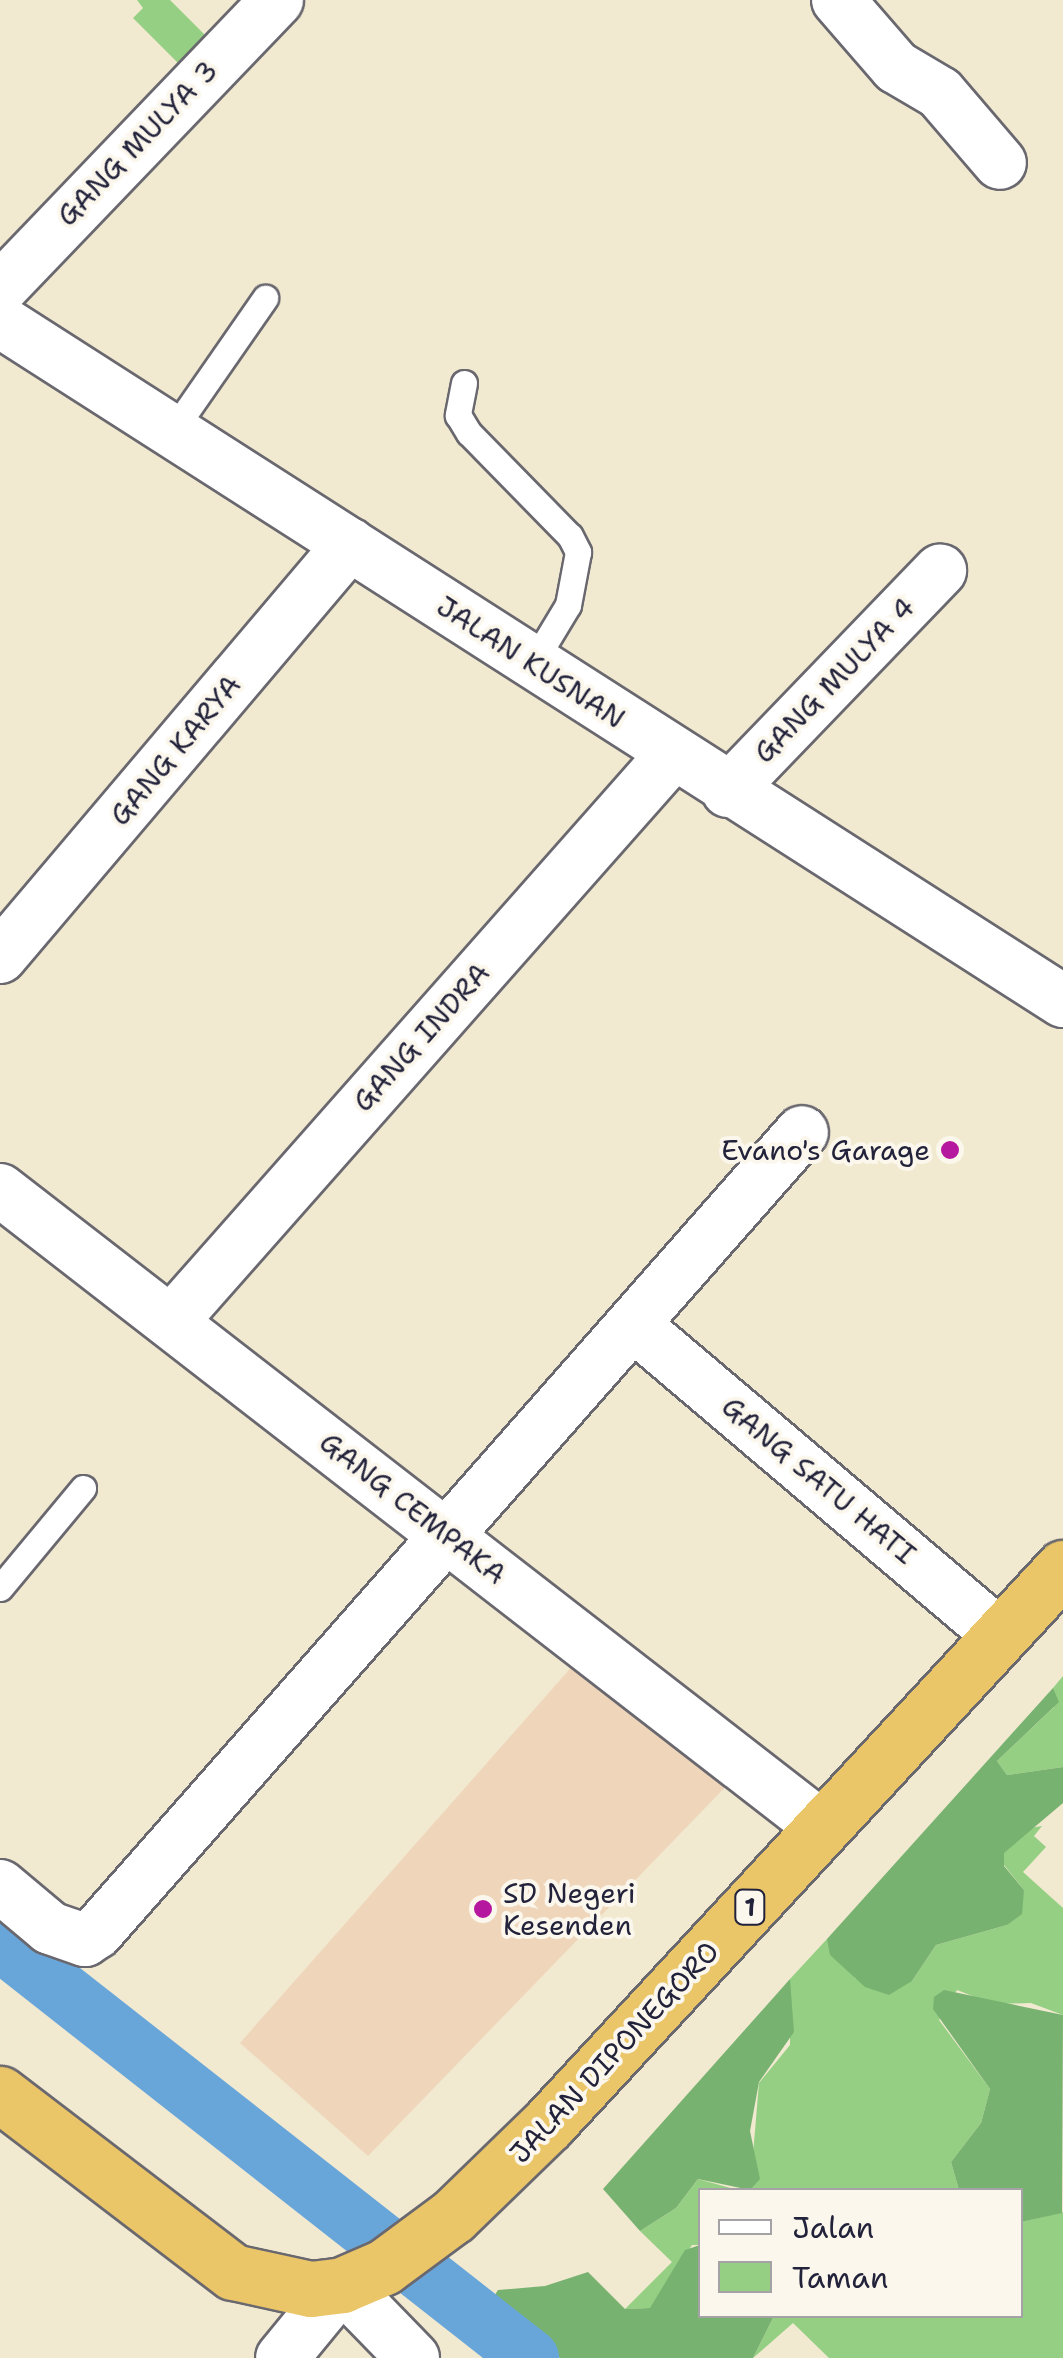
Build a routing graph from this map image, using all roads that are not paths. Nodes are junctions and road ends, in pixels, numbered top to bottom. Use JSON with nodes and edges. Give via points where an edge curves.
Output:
{"nodes":[{"id":1,"x":276,"y":0,"type":"edge"},
{"id":2,"x":838,"y":0,"type":"edge"},
{"id":3,"x":1000,"y":163,"type":"dead end"},
{"id":4,"x":8,"y":280,"type":"edge"},
{"id":5,"x":264,"y":298,"type":"dead end"},
{"id":6,"x":8,"y":343,"type":"edge"},
{"id":7,"x":464,"y":383,"type":"dead end"},
{"id":8,"x":183,"y":417,"type":"junction"},
{"id":9,"x":350,"y":544,"type":"junction"},
{"id":10,"x":940,"y":570,"type":"dead end"},
{"id":11,"x":539,"y":653,"type":"junction"},
{"id":12,"x":673,"y":754,"type":"junction"},
{"id":13,"x":728,"y":791,"type":"junction"},
{"id":14,"x":0,"y":956,"type":"edge"},
{"id":15,"x":1063,"y":1001,"type":"edge"},
{"id":16,"x":802,"y":1132,"type":"dead end"},
{"id":17,"x":0,"y":1190,"type":"edge"},
{"id":18,"x":171,"y":1322,"type":"junction"},
{"id":19,"x":636,"y":1326,"type":"junction"},
{"id":20,"x":83,"y":1488,"type":"dead end"},
{"id":21,"x":449,"y":1535,"type":"junction"},
{"id":22,"x":1063,"y":1568,"type":"edge"},
{"id":23,"x":0,"y":1588,"type":"edge"},
{"id":24,"x":1001,"y":1636,"type":"junction"},
{"id":25,"x":824,"y":1828,"type":"junction"},
{"id":26,"x":0,"y":1886,"type":"edge"},
{"id":27,"x":3,"y":2102,"type":"edge"},
{"id":28,"x":363,"y":2276,"type":"junction"},
{"id":29,"x":282,"y":2358,"type":"edge"},
{"id":30,"x":413,"y":2358,"type":"edge"}],
"edges":[{"from":1,"to":4,"type":"street","name":"GANG MULYA 3"},
{"from":2,"to":3,"type":"street","via":[[896,67],[940,94]]},
{"from":5,"to":8,"type":"lane"},
{"from":6,"to":8,"type":"street","name":"JALAN KUSNAN"},
{"from":7,"to":11,"type":"lane","via":[[458,415],[469,433],[578,552],[562,616]]},
{"from":8,"to":9,"type":"street","name":"JALAN KUSNAN"},
{"from":9,"to":11,"type":"street","name":"JALAN KUSNAN"},
{"from":9,"to":14,"type":"street","name":"GANG KARYA"},
{"from":10,"to":13,"type":"street","name":"GANG MULYA 4"},
{"from":11,"to":12,"type":"street","name":"JALAN KUSNAN"},
{"from":12,"to":13,"type":"street","name":"JALAN KUSNAN"},
{"from":12,"to":18,"type":"street","name":"GANG INDRA"},
{"from":13,"to":15,"type":"street","name":"JALAN KUSNAN"},
{"from":16,"to":19,"type":"street"},
{"from":17,"to":18,"type":"street","name":"GANG CEMPAKA"},
{"from":18,"to":21,"type":"street","name":"GANG CEMPAKA"},
{"from":19,"to":21,"type":"street"},
{"from":19,"to":24,"type":"street","name":"GANG SATU HATI"},
{"from":20,"to":23,"type":"lane"},
{"from":21,"to":25,"type":"street","name":"GANG CEMPAKA"},
{"from":21,"to":26,"type":"street","via":[[86,1940],[50,1928]]},
{"from":22,"to":24,"type":"highway","name":"JALAN DIPONEGORO","number":"1"},
{"from":24,"to":25,"type":"highway","name":"JALAN DIPONEGORO","number":"1"},
{"from":25,"to":28,"type":"highway","name":"JALAN DIPONEGORO","number":"1","via":[[548,2124],[430,2235]]},
{"from":27,"to":28,"type":"highway","via":[[208,2258],[273,2284]]},
{"from":28,"to":29,"type":"street"},
{"from":28,"to":30,"type":"street"}]}
